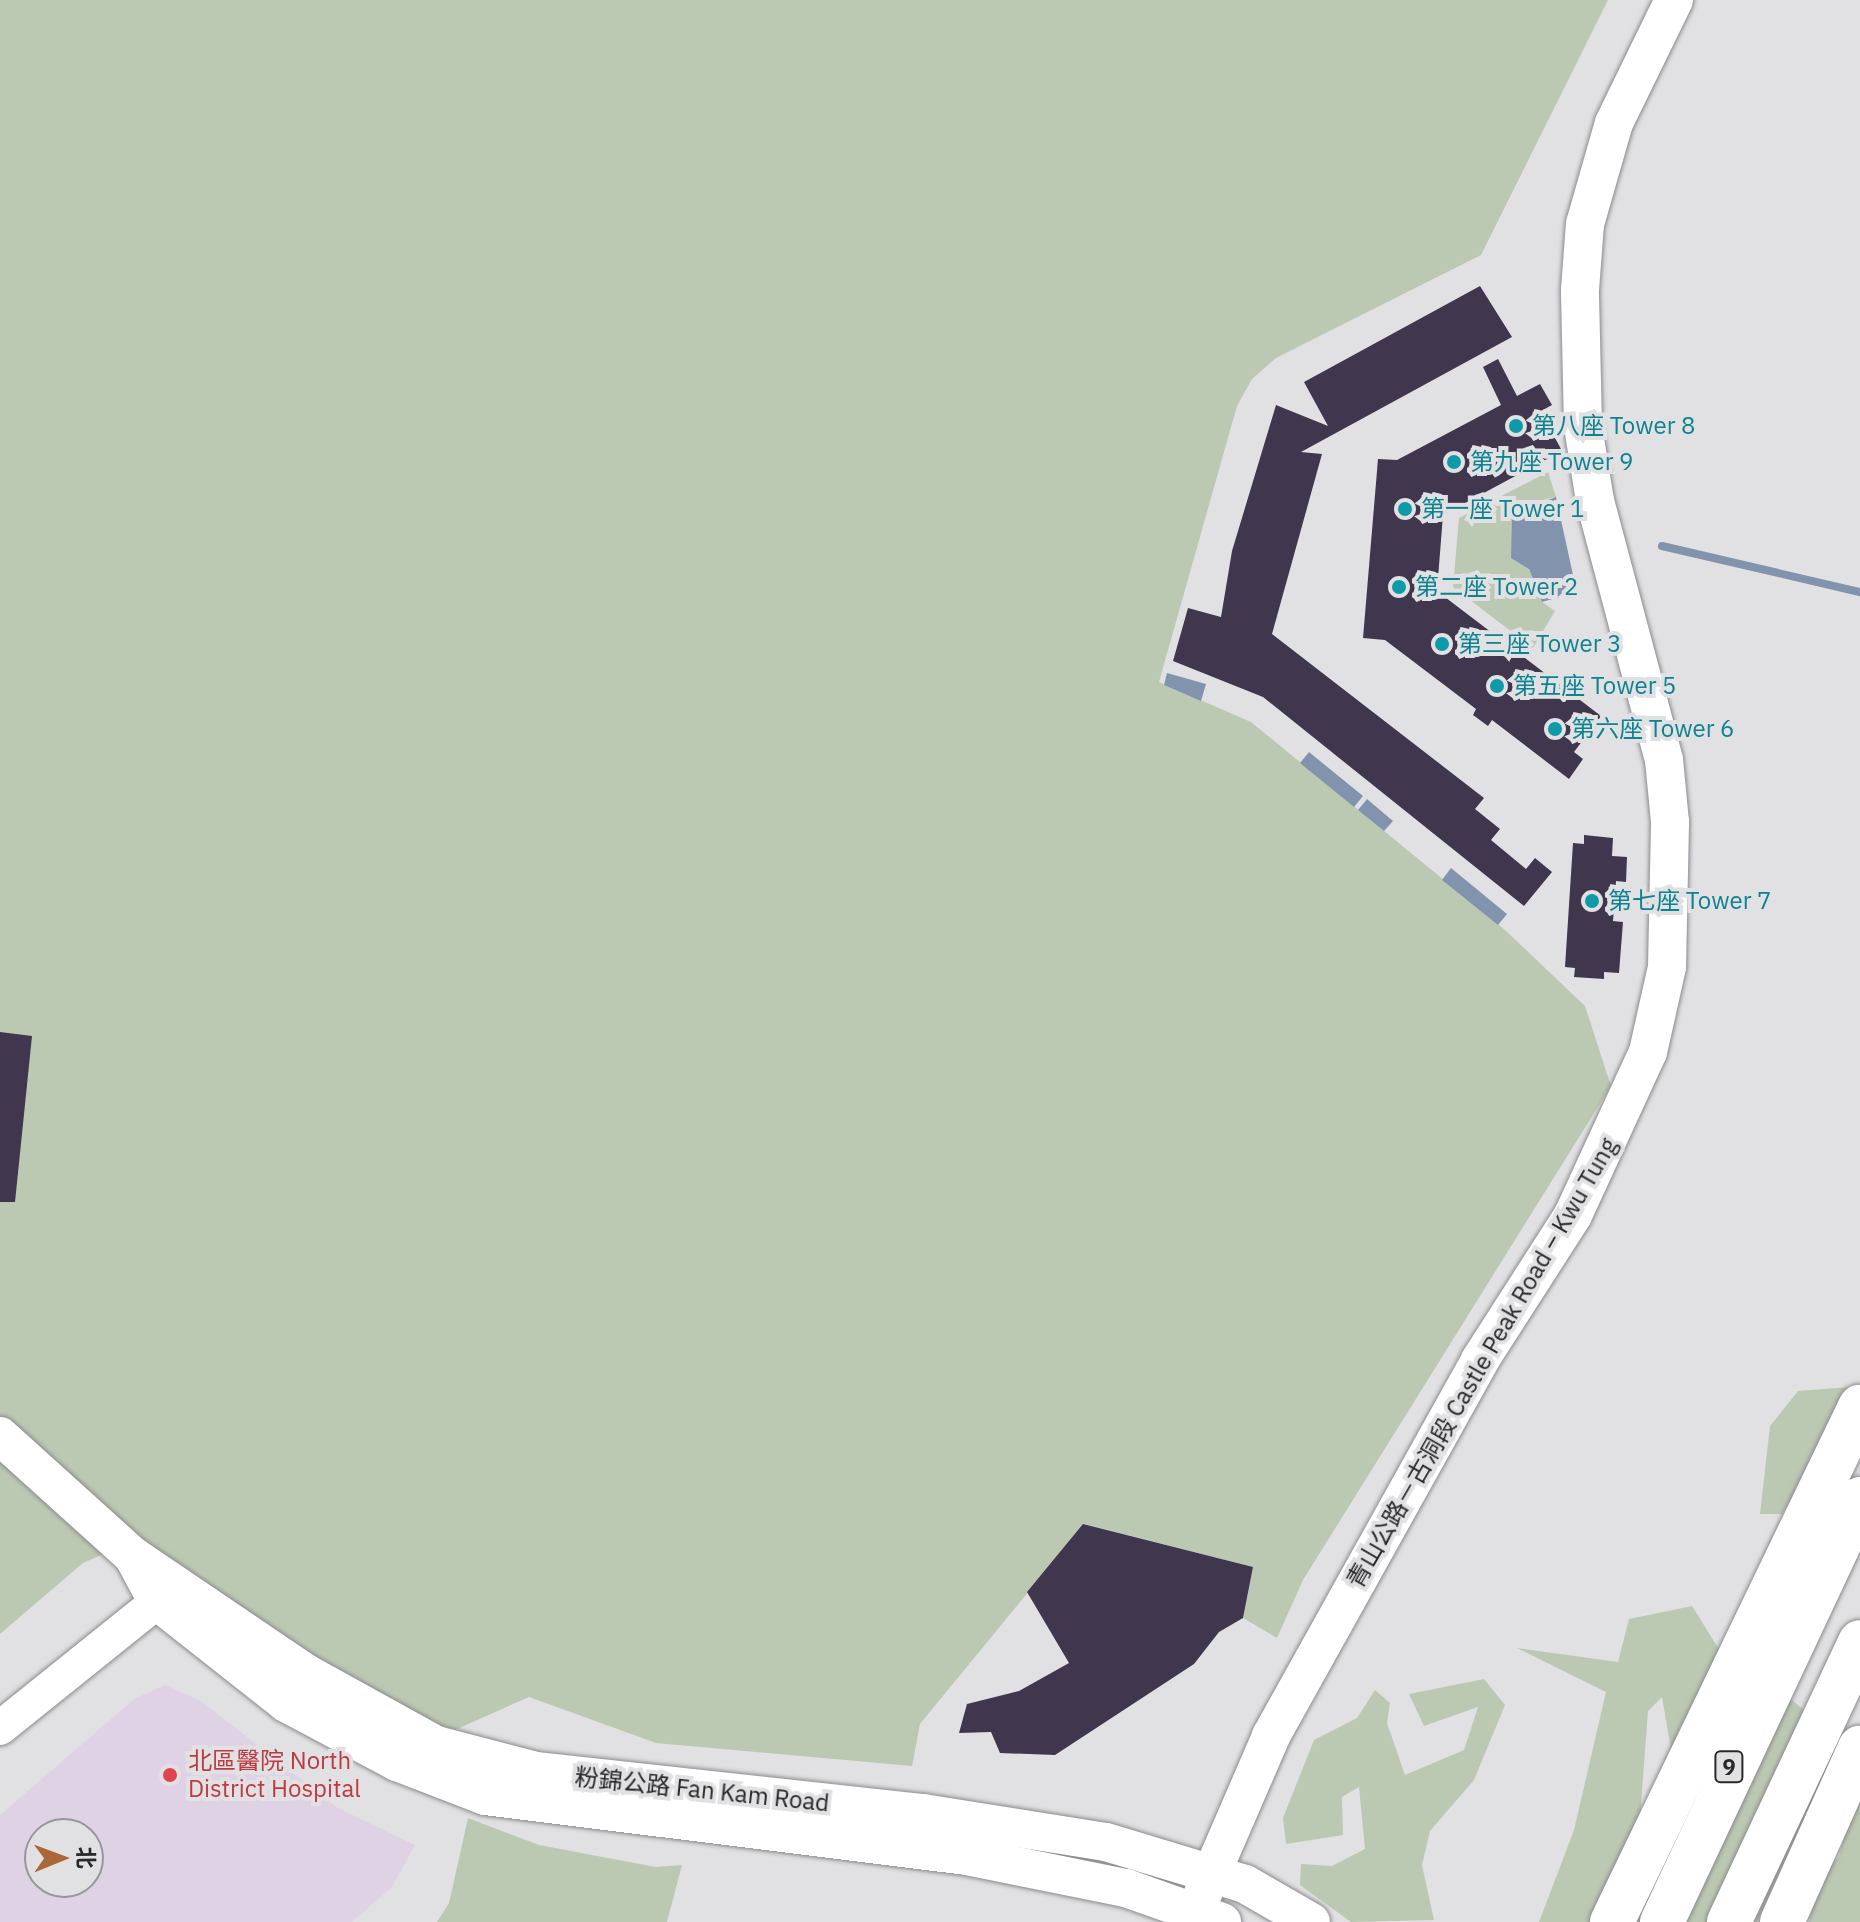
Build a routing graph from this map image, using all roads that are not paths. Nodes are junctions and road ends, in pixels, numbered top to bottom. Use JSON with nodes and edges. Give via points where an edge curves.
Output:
{"nodes":[{"id":1,"x":1674,"y":0,"type":"edge"},
{"id":2,"x":1860,"y":1407,"type":"edge"},
{"id":3,"x":0,"y":1436,"type":"edge"},
{"id":4,"x":1860,"y":1499,"type":"edge"},
{"id":5,"x":169,"y":1591,"type":"junction"},
{"id":6,"x":1860,"y":1643,"type":"edge"},
{"id":7,"x":0,"y":1728,"type":"edge"},
{"id":8,"x":1860,"y":1748,"type":"edge"},
{"id":9,"x":1199,"y":1867,"type":"junction"},
{"id":10,"x":1195,"y":1912,"type":"edge"},
{"id":11,"x":1311,"y":1922,"type":"edge"},
{"id":12,"x":1612,"y":1922,"type":"edge"},
{"id":13,"x":1662,"y":1922,"type":"edge"},
{"id":14,"x":1729,"y":1922,"type":"edge"},
{"id":15,"x":1782,"y":1922,"type":"edge"}],
"edges":[{"from":1,"to":9,"type":"main road","name":"青山公路－古洞段 Castle Peak Road – Kwu Tung","via":[[1614,123],[1585,224],[1580,290],[1583,426],[1595,501],[1664,760],[1670,822],[1667,967],[1648,1052],[1573,1215],[1465,1388]]},
{"from":2,"to":12,"type":"highway"},
{"from":3,"to":5,"type":"main road","name":"粉錦公路 Fan Kam Road"},
{"from":4,"to":13,"type":"highway","number":"9"},
{"from":5,"to":7,"type":"street"},
{"from":5,"to":9,"type":"main road","name":"粉錦公路 Fan Kam Road","via":[[397,1729],[484,1760],[631,1784],[979,1820]]},
{"from":5,"to":10,"type":"main road","name":"粉錦公路 Fan Kam Road","via":[[286,1703],[485,1796],[967,1856]]},
{"from":6,"to":14,"type":"highway"},
{"from":8,"to":15,"type":"highway"},
{"from":9,"to":10,"type":"main road","name":"青山公路－古洞段 Castle Peak Road – Kwu Tung"},
{"from":9,"to":11,"type":"main road","name":"粉錦公路 Fan Kam Road"}]}
